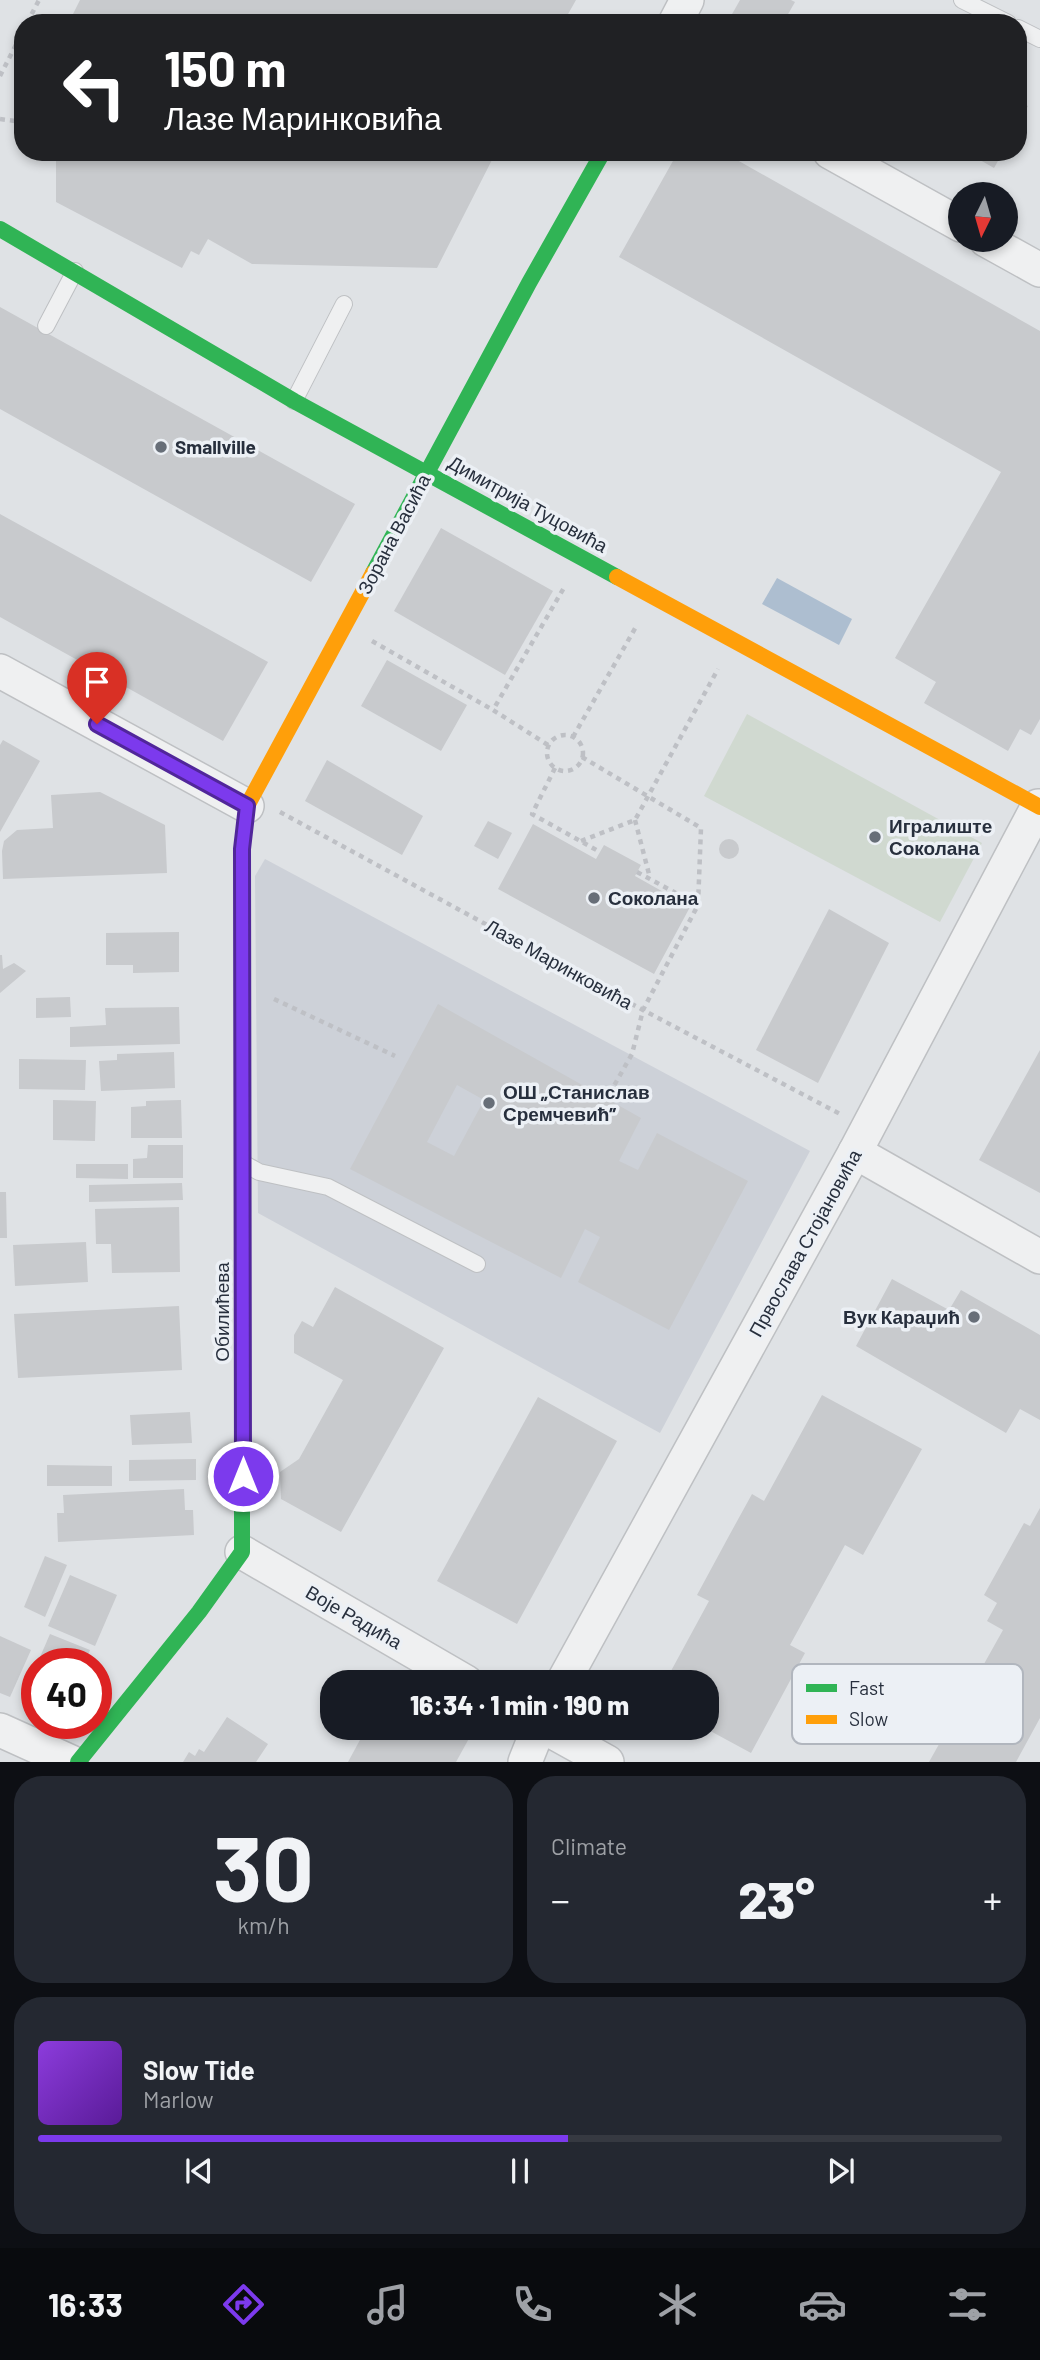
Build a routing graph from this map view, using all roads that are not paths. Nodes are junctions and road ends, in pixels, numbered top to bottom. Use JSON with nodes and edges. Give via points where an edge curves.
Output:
{"nodes":[{"id":1,"x":962,"y":0,"type":"edge"},
{"id":2,"x":990,"y":14,"type":"edge"},
{"id":3,"x":598,"y":161,"type":"edge"},
{"id":4,"x":846,"y":161,"type":"edge"},
{"id":5,"x":948,"y":218,"type":"edge"},
{"id":6,"x":0,"y":229,"type":"edge"},
{"id":7,"x":1008,"y":252,"type":"edge"},
{"id":8,"x":1040,"y":270,"type":"edge"},
{"id":9,"x":75,"y":271,"type":"junction"},
{"id":10,"x":344,"y":304,"type":"dead end"},
{"id":11,"x":46,"y":326,"type":"dead end"},
{"id":12,"x":294,"y":401,"type":"junction"},
{"id":13,"x":427,"y":473,"type":"junction"},
{"id":14,"x":0,"y":671,"type":"edge"},
{"id":15,"x":249,"y":801,"type":"junction"},
{"id":16,"x":1039,"y":805,"type":"edge"},
{"id":17,"x":861,"y":1140,"type":"junction"},
{"id":18,"x":242,"y":1163,"type":"junction"},
{"id":19,"x":1040,"y":1257,"type":"edge"},
{"id":20,"x":477,"y":1264,"type":"dead end"},
{"id":21,"x":242,"y":1552,"type":"junction"},
{"id":22,"x":445,"y":1670,"type":"edge"},
{"id":23,"x":570,"y":1670,"type":"edge"},
{"id":24,"x":0,"y":1730,"type":"edge"},
{"id":25,"x":534,"y":1740,"type":"edge"},
{"id":26,"x":567,"y":1740,"type":"edge"},
{"id":27,"x":71,"y":1762,"type":"edge"},
{"id":28,"x":78,"y":1762,"type":"edge"},
{"id":29,"x":526,"y":1762,"type":"edge"},
{"id":30,"x":607,"y":1762,"type":"edge"}],
"edges":[{"from":1,"to":2,"type":"lane"},
{"from":3,"to":13,"type":"street","name":"Зорана Васића"},
{"from":4,"to":5,"type":"street"},
{"from":6,"to":9,"type":"street","name":"Димитрија Туцовића"},
{"from":7,"to":8,"type":"street"},
{"from":9,"to":11,"type":"lane"},
{"from":9,"to":12,"type":"street","name":"Димитрија Туцовића"},
{"from":10,"to":12,"type":"lane"},
{"from":12,"to":13,"type":"street","name":"Димитрија Туцовића"},
{"from":13,"to":15,"type":"street","name":"Зорана Васића"},
{"from":13,"to":16,"type":"street","name":"Димитрија Туцовића"},
{"from":14,"to":15,"type":"street"},
{"from":15,"to":18,"type":"street","name":"Обилићева","via":[[242,849]]},
{"from":16,"to":17,"type":"street","name":"Првослава Стојановића"},
{"from":17,"to":19,"type":"street"},
{"from":17,"to":23,"type":"street","name":"Првослава Стојановића"},
{"from":18,"to":20,"type":"lane","via":[[259,1172],[328,1187]]},
{"from":18,"to":21,"type":"street","name":"Обилићева"},
{"from":21,"to":22,"type":"street","name":"Воје Радића"},
{"from":21,"to":28,"type":"street"},
{"from":24,"to":27,"type":"street"},
{"from":25,"to":29,"type":"street"},
{"from":26,"to":30,"type":"street"}]}
